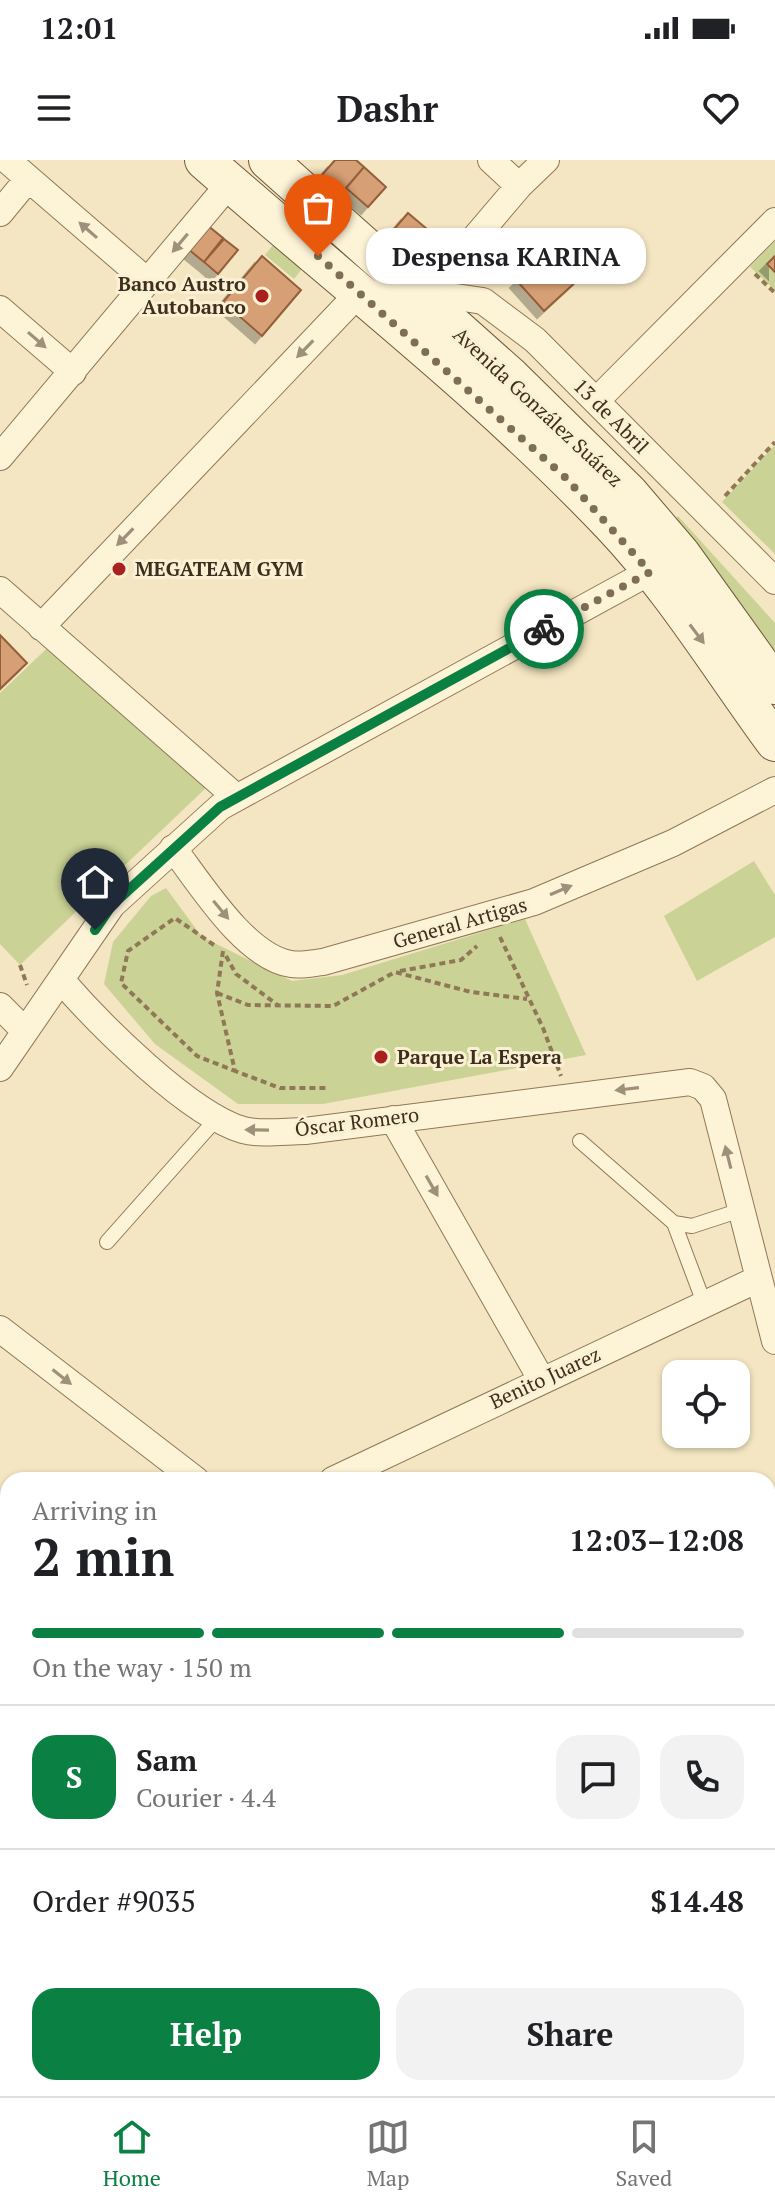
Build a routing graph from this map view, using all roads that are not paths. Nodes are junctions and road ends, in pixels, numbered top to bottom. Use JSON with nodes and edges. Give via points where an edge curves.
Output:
{"nodes":[{"id":1,"x":7,"y":160,"type":"edge"},
{"id":2,"x":268,"y":160,"type":"edge"},
{"id":3,"x":491,"y":160,"type":"edge"},
{"id":4,"x":546,"y":160,"type":"edge"},
{"id":5,"x":217,"y":171,"type":"edge"},
{"id":6,"x":28,"y":179,"type":"junction"},
{"id":7,"x":519,"y":186,"type":"junction"},
{"id":8,"x":0,"y":213,"type":"edge"},
{"id":9,"x":775,"y":221,"type":"edge"},
{"id":10,"x":147,"y":281,"type":"junction"},
{"id":11,"x":359,"y":293,"type":"junction"},
{"id":12,"x":423,"y":299,"type":"junction"},
{"id":13,"x":0,"y":309,"type":"edge"},
{"id":14,"x":398,"y":328,"type":"junction"},
{"id":15,"x":73,"y":372,"type":"junction"},
{"id":16,"x":597,"y":400,"type":"junction"},
{"id":17,"x":0,"y":457,"type":"edge"},
{"id":18,"x":666,"y":563,"type":"junction"},
{"id":19,"x":775,"y":581,"type":"edge"},
{"id":20,"x":0,"y":590,"type":"edge"},
{"id":21,"x":41,"y":627,"type":"junction"},
{"id":22,"x":775,"y":685,"type":"edge"},
{"id":23,"x":775,"y":742,"type":"edge"},
{"id":24,"x":775,"y":790,"type":"edge"},
{"id":25,"x":236,"y":797,"type":"junction"},
{"id":26,"x":173,"y":848,"type":"junction"},
{"id":27,"x":62,"y":981,"type":"junction"},
{"id":28,"x":0,"y":1006,"type":"edge"},
{"id":29,"x":25,"y":1031,"type":"junction"},
{"id":30,"x":0,"y":1068,"type":"edge"},
{"id":31,"x":218,"y":1117,"type":"junction"},
{"id":32,"x":393,"y":1119,"type":"junction"},
{"id":33,"x":580,"y":1141,"type":"dead end"},
{"id":34,"x":741,"y":1210,"type":"junction"},
{"id":35,"x":674,"y":1223,"type":"junction"},
{"id":36,"x":107,"y":1242,"type":"dead end"},
{"id":37,"x":758,"y":1279,"type":"junction"},
{"id":38,"x":704,"y":1303,"type":"junction"},
{"id":39,"x":0,"y":1329,"type":"edge"},
{"id":40,"x":775,"y":1341,"type":"edge"},
{"id":41,"x":541,"y":1379,"type":"junction"},
{"id":42,"x":186,"y":1472,"type":"edge"},
{"id":43,"x":349,"y":1472,"type":"edge"}],
"edges":[{"from":1,"to":6,"type":"street"},
{"from":2,"to":12,"type":"main road","name":"Avenida González Suárez"},
{"from":3,"to":7,"type":"street"},
{"from":4,"to":7,"type":"street"},
{"from":5,"to":10,"type":"street","one_way":true},
{"from":5,"to":11,"type":"main road","name":"Avenida González Suárez"},
{"from":6,"to":8,"type":"street"},
{"from":10,"to":6,"type":"street","one_way":true},
{"from":7,"to":12,"type":"street"},
{"from":9,"to":16,"type":"street"},
{"from":10,"to":15,"type":"street"},
{"from":11,"to":12,"type":"street","name":"13 de Abril"},
{"from":11,"to":14,"type":"main road","name":"Avenida González Suárez"},
{"from":11,"to":21,"type":"street","one_way":true},
{"from":12,"to":14,"type":"street"},
{"from":12,"to":16,"type":"street","name":"13 de Abril","via":[[483,301],[535,340]]},
{"from":12,"to":18,"type":"main road","name":"Avenida González Suárez","via":[[573,435]]},
{"from":13,"to":15,"type":"street","one_way":true},
{"from":14,"to":18,"type":"main road","name":"Avenida González Suárez"},
{"from":15,"to":17,"type":"street"},
{"from":16,"to":19,"type":"street","name":"13 de Abril"},
{"from":18,"to":22,"type":"main road","name":"Avenida González Suárez"},
{"from":18,"to":23,"type":"main road","name":"Avenida González Suárez","one_way":true},
{"from":18,"to":25,"type":"street"},
{"from":20,"to":21,"type":"street"},
{"from":21,"to":25,"type":"street"},
{"from":26,"to":24,"type":"street","name":"General Artigas","one_way":true,"via":[[242,935],[265,955],[291,964],[323,962],[534,902],[673,843]]},
{"from":25,"to":26,"type":"street"},
{"from":26,"to":27,"type":"street","via":[[112,905]]},
{"from":27,"to":29,"type":"street"},
{"from":27,"to":31,"type":"street","name":"Óscar Romero","via":[[88,1011],[194,1104]]},
{"from":28,"to":29,"type":"street"},
{"from":29,"to":30,"type":"street"},
{"from":32,"to":31,"type":"street","name":"Óscar Romero","one_way":true,"via":[[305,1131],[243,1130]]},
{"from":31,"to":36,"type":"lane"},
{"from":34,"to":32,"type":"street","name":"Óscar Romero","one_way":true,"via":[[713,1099],[690,1082]]},
{"from":32,"to":41,"type":"street","one_way":true},
{"from":33,"to":35,"type":"lane"},
{"from":34,"to":35,"type":"lane","via":[[692,1226]]},
{"from":34,"to":37,"type":"street"},
{"from":35,"to":38,"type":"lane"},
{"from":37,"to":38,"type":"street","name":"Benito Juarez"},
{"from":37,"to":40,"type":"street"},
{"from":38,"to":41,"type":"street","name":"Benito Juarez"},
{"from":39,"to":42,"type":"street","one_way":true},
{"from":41,"to":43,"type":"street","name":"Benito Juarez"}]}
